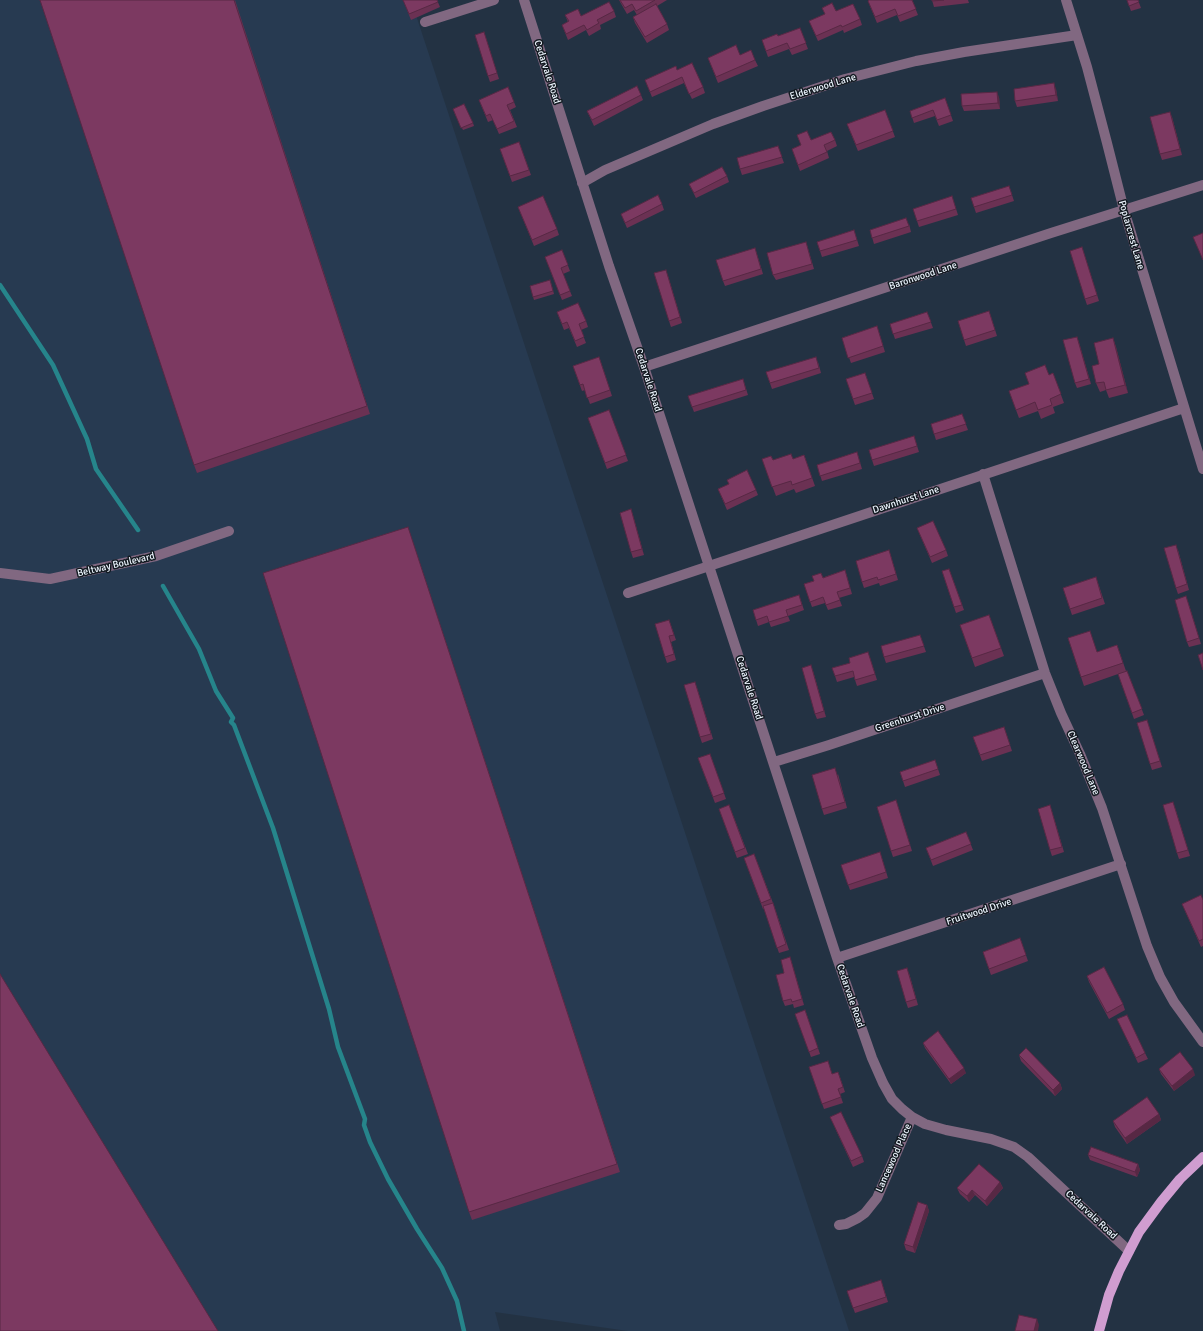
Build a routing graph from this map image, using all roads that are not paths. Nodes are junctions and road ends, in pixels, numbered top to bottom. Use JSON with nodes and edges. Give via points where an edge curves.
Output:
{"nodes":[{"id":1,"x":494,"y":0,"type":"edge"},
{"id":2,"x":524,"y":0,"type":"edge"},
{"id":3,"x":1066,"y":0,"type":"edge"},
{"id":4,"x":425,"y":22,"type":"dead end"},
{"id":5,"x":1077,"y":36,"type":"junction"},
{"id":6,"x":582,"y":183,"type":"junction"},
{"id":7,"x":1203,"y":185,"type":"edge"},
{"id":8,"x":1124,"y":210,"type":"junction"},
{"id":9,"x":644,"y":367,"type":"junction"},
{"id":10,"x":1184,"y":408,"type":"junction"},
{"id":11,"x":1203,"y":469,"type":"edge"},
{"id":12,"x":982,"y":474,"type":"junction"},
{"id":13,"x":229,"y":531,"type":"dead end"},
{"id":14,"x":708,"y":566,"type":"junction"},
{"id":15,"x":0,"y":573,"type":"edge"},
{"id":16,"x":628,"y":593,"type":"dead end"},
{"id":17,"x":1045,"y":673,"type":"junction"},
{"id":18,"x":774,"y":762,"type":"junction"},
{"id":19,"x":1121,"y":864,"type":"junction"},
{"id":20,"x":837,"y":958,"type":"junction"},
{"id":21,"x":1203,"y":1042,"type":"edge"},
{"id":22,"x":912,"y":1117,"type":"junction"},
{"id":23,"x":1203,"y":1157,"type":"edge"},
{"id":24,"x":839,"y":1225,"type":"dead end"},
{"id":25,"x":1129,"y":1250,"type":"junction"},
{"id":26,"x":1099,"y":1331,"type":"edge"}],
"edges":[{"from":1,"to":4,"type":"street"},
{"from":2,"to":6,"type":"street","name":"Cedarvale Road"},
{"from":3,"to":5,"type":"street","name":"Poplarcrest Lane"},
{"from":5,"to":6,"type":"street","name":"Elderwood Lane","via":[[964,52],[845,79],[713,124],[605,170]]},
{"from":5,"to":8,"type":"street","name":"Poplarcrest Lane"},
{"from":6,"to":9,"type":"street","name":"Cedarvale Road"},
{"from":7,"to":8,"type":"street","name":"Baronwood Lane"},
{"from":8,"to":9,"type":"street","name":"Baronwood Lane"},
{"from":8,"to":10,"type":"street","name":"Poplarcrest Lane"},
{"from":9,"to":14,"type":"street","name":"Cedarvale Road"},
{"from":10,"to":11,"type":"street","name":"Poplarcrest Lane"},
{"from":10,"to":12,"type":"street","name":"Dawnhurst Lane"},
{"from":12,"to":14,"type":"street","name":"Dawnhurst Lane"},
{"from":12,"to":17,"type":"street","name":"Clearwood Lane"},
{"from":13,"to":15,"type":"street","name":"Beltway Boulevard","via":[[156,556],[50,579]]},
{"from":14,"to":16,"type":"street","name":"Dawnhurst Lane"},
{"from":14,"to":18,"type":"street","name":"Cedarvale Road"},
{"from":17,"to":18,"type":"street","name":"Greenhurst Drive"},
{"from":17,"to":19,"type":"street","name":"Clearwood Lane","via":[[1100,801]]},
{"from":18,"to":20,"type":"street","name":"Cedarvale Road"},
{"from":19,"to":20,"type":"street","name":"Fruitwood Drive"},
{"from":19,"to":21,"type":"street","name":"Clearwood Lane","via":[[1146,946],[1160,977],[1174,1002]]},
{"from":20,"to":22,"type":"street","name":"Cedarvale Road","via":[[882,1083],[892,1099]]},
{"from":22,"to":24,"type":"street","name":"Lancewood Place","via":[[876,1198],[865,1213],[846,1224]]},
{"from":22,"to":25,"type":"street","name":"Cedarvale Road","via":[[925,1124],[991,1138],[1014,1147]]},
{"from":23,"to":25,"type":"main road","via":[[1161,1202]]},
{"from":25,"to":26,"type":"main road","via":[[1109,1295]]}]}
